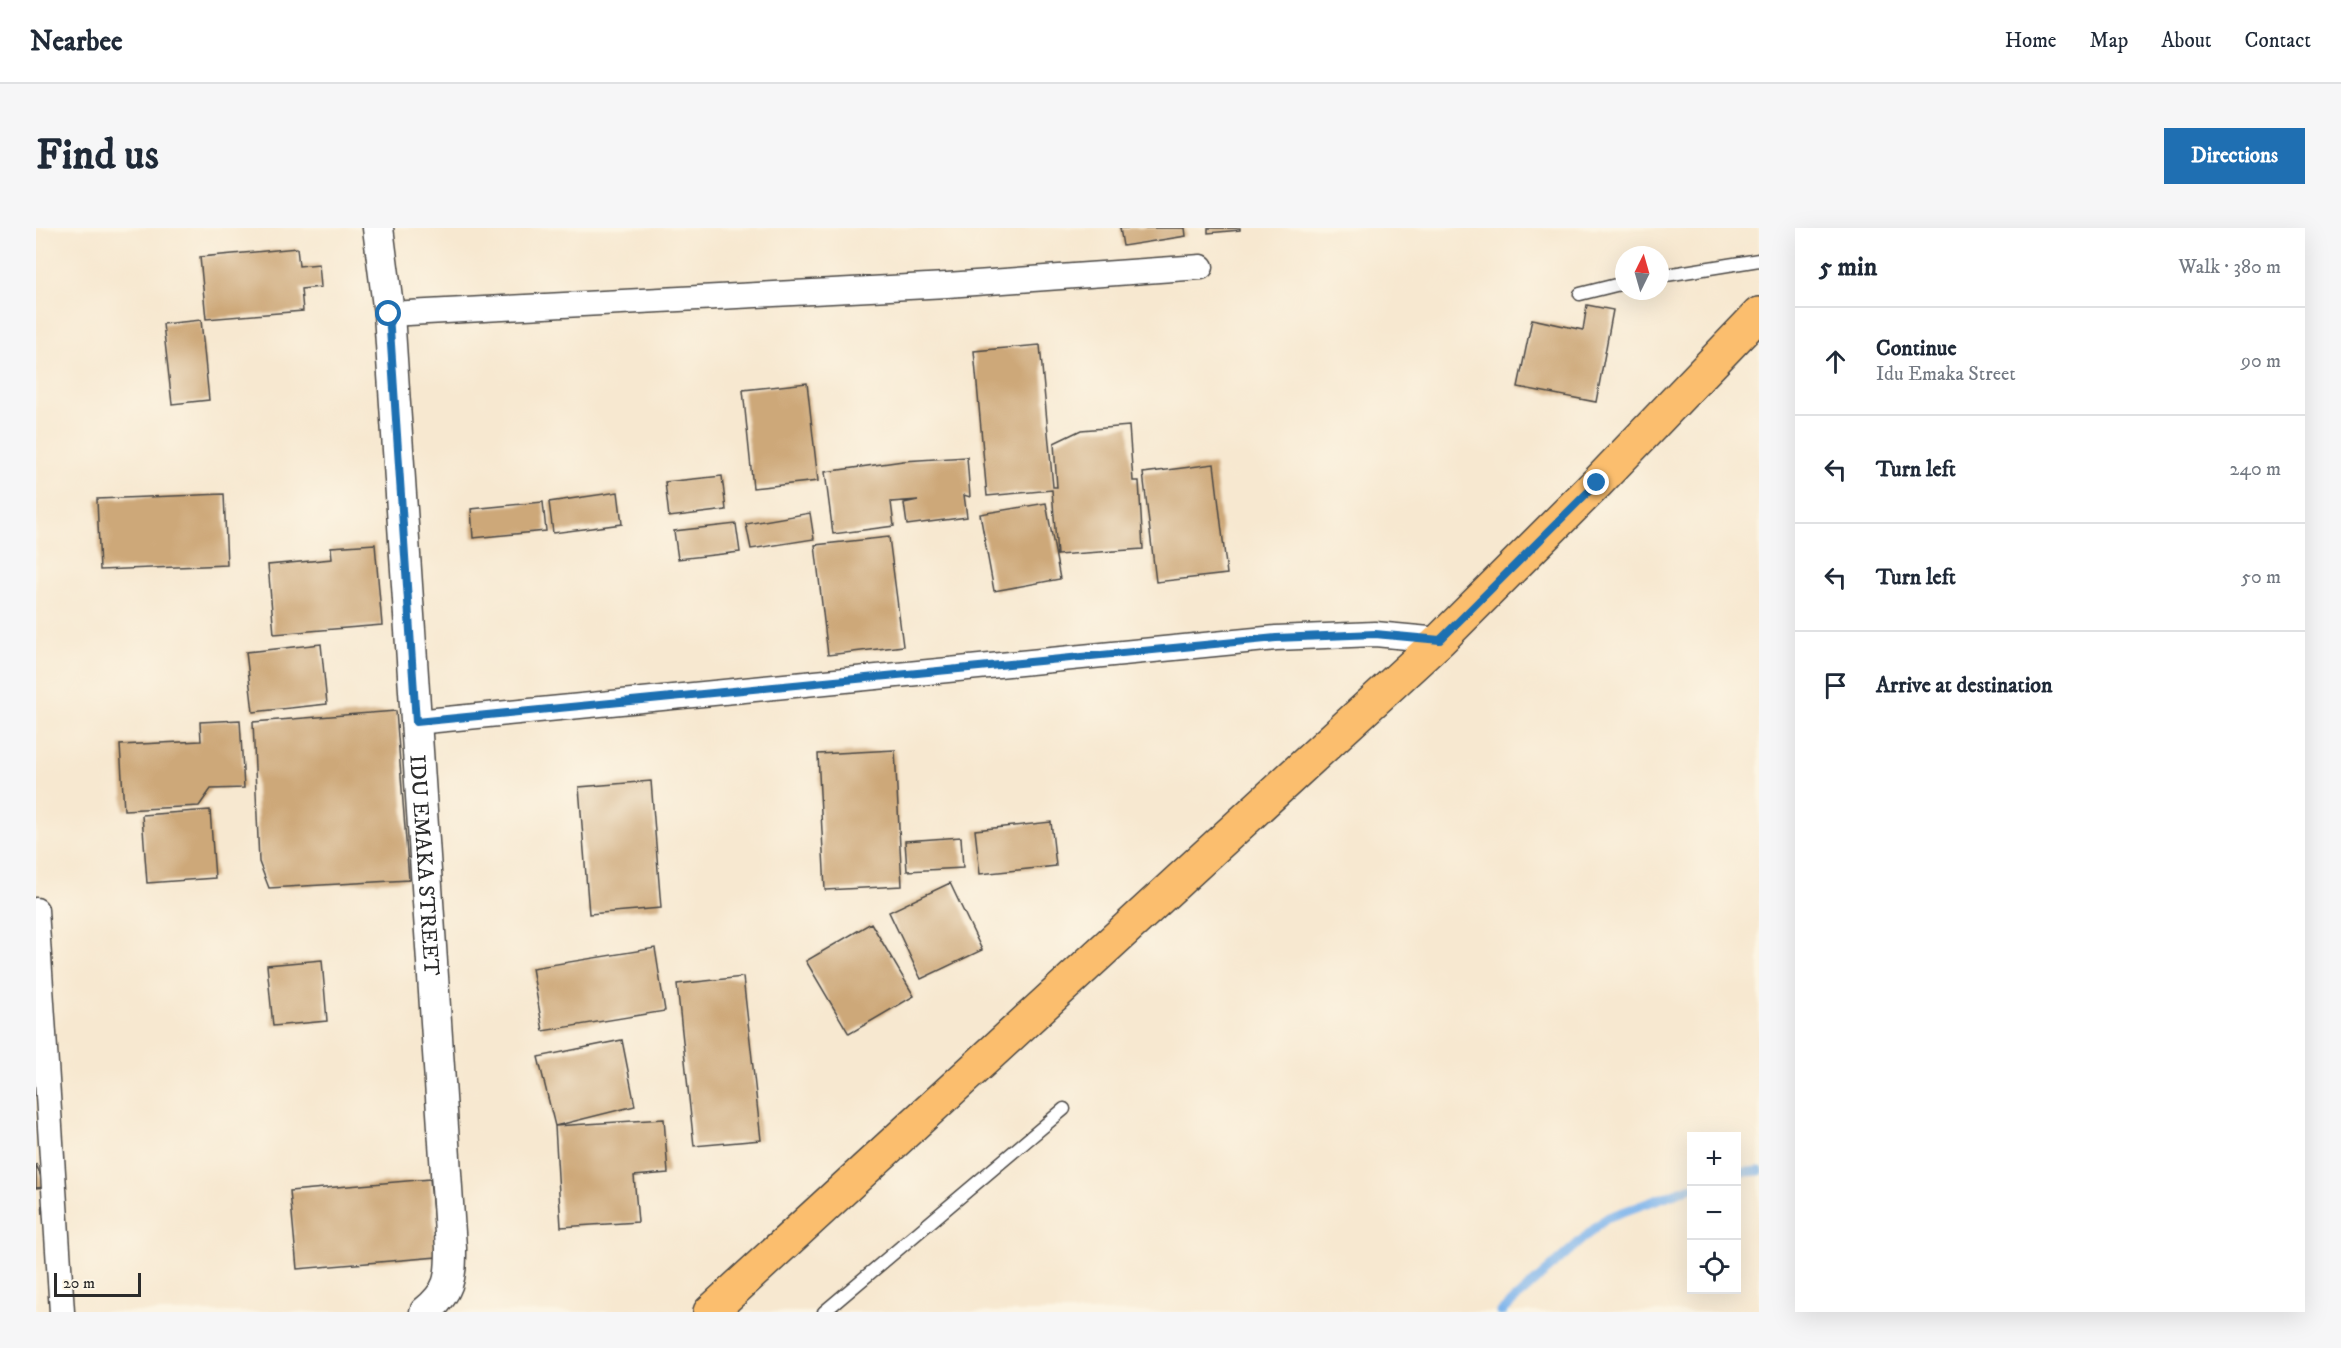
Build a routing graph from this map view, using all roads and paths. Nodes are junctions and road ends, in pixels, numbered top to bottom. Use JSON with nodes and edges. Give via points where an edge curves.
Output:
{"nodes":[{"id":1,"x":378,"y":228,"type":"edge"},
{"id":2,"x":1759,"y":260,"type":"edge"},
{"id":3,"x":1202,"y":267,"type":"dead end"},
{"id":4,"x":1669,"y":275,"type":"edge"},
{"id":5,"x":1615,"y":285,"type":"edge"},
{"id":6,"x":1580,"y":294,"type":"dead end"},
{"id":7,"x":389,"y":314,"type":"junction"},
{"id":8,"x":1759,"y":314,"type":"edge"},
{"id":9,"x":1440,"y":640,"type":"junction"},
{"id":10,"x":416,"y":722,"type":"junction"},
{"id":11,"x":36,"y":910,"type":"edge"},
{"id":12,"x":38,"y":967,"type":"edge"},
{"id":13,"x":1064,"y":1109,"type":"dead end"},
{"id":14,"x":62,"y":1312,"type":"edge"},
{"id":15,"x":425,"y":1312,"type":"edge"},
{"id":16,"x":710,"y":1312,"type":"edge"},
{"id":17,"x":824,"y":1312,"type":"edge"}],
"edges":[{"from":1,"to":7,"type":"street","name":"IDU EMAKA STREET"},
{"from":2,"to":4,"type":"lane"},
{"from":3,"to":7,"type":"street"},
{"from":5,"to":6,"type":"lane"},
{"from":7,"to":10,"type":"street","name":"IDU EMAKA STREET"},
{"from":8,"to":9,"type":"main road"},
{"from":9,"to":10,"type":"street","via":[[1375,634],[1276,638]]},
{"from":9,"to":16,"type":"main road"},
{"from":10,"to":15,"type":"street","name":"IDU EMAKA STREET","via":[[451,1248],[451,1275],[442,1299]]},
{"from":11,"to":12,"type":"street"},
{"from":12,"to":14,"type":"street"},
{"from":13,"to":17,"type":"lane"}]}
